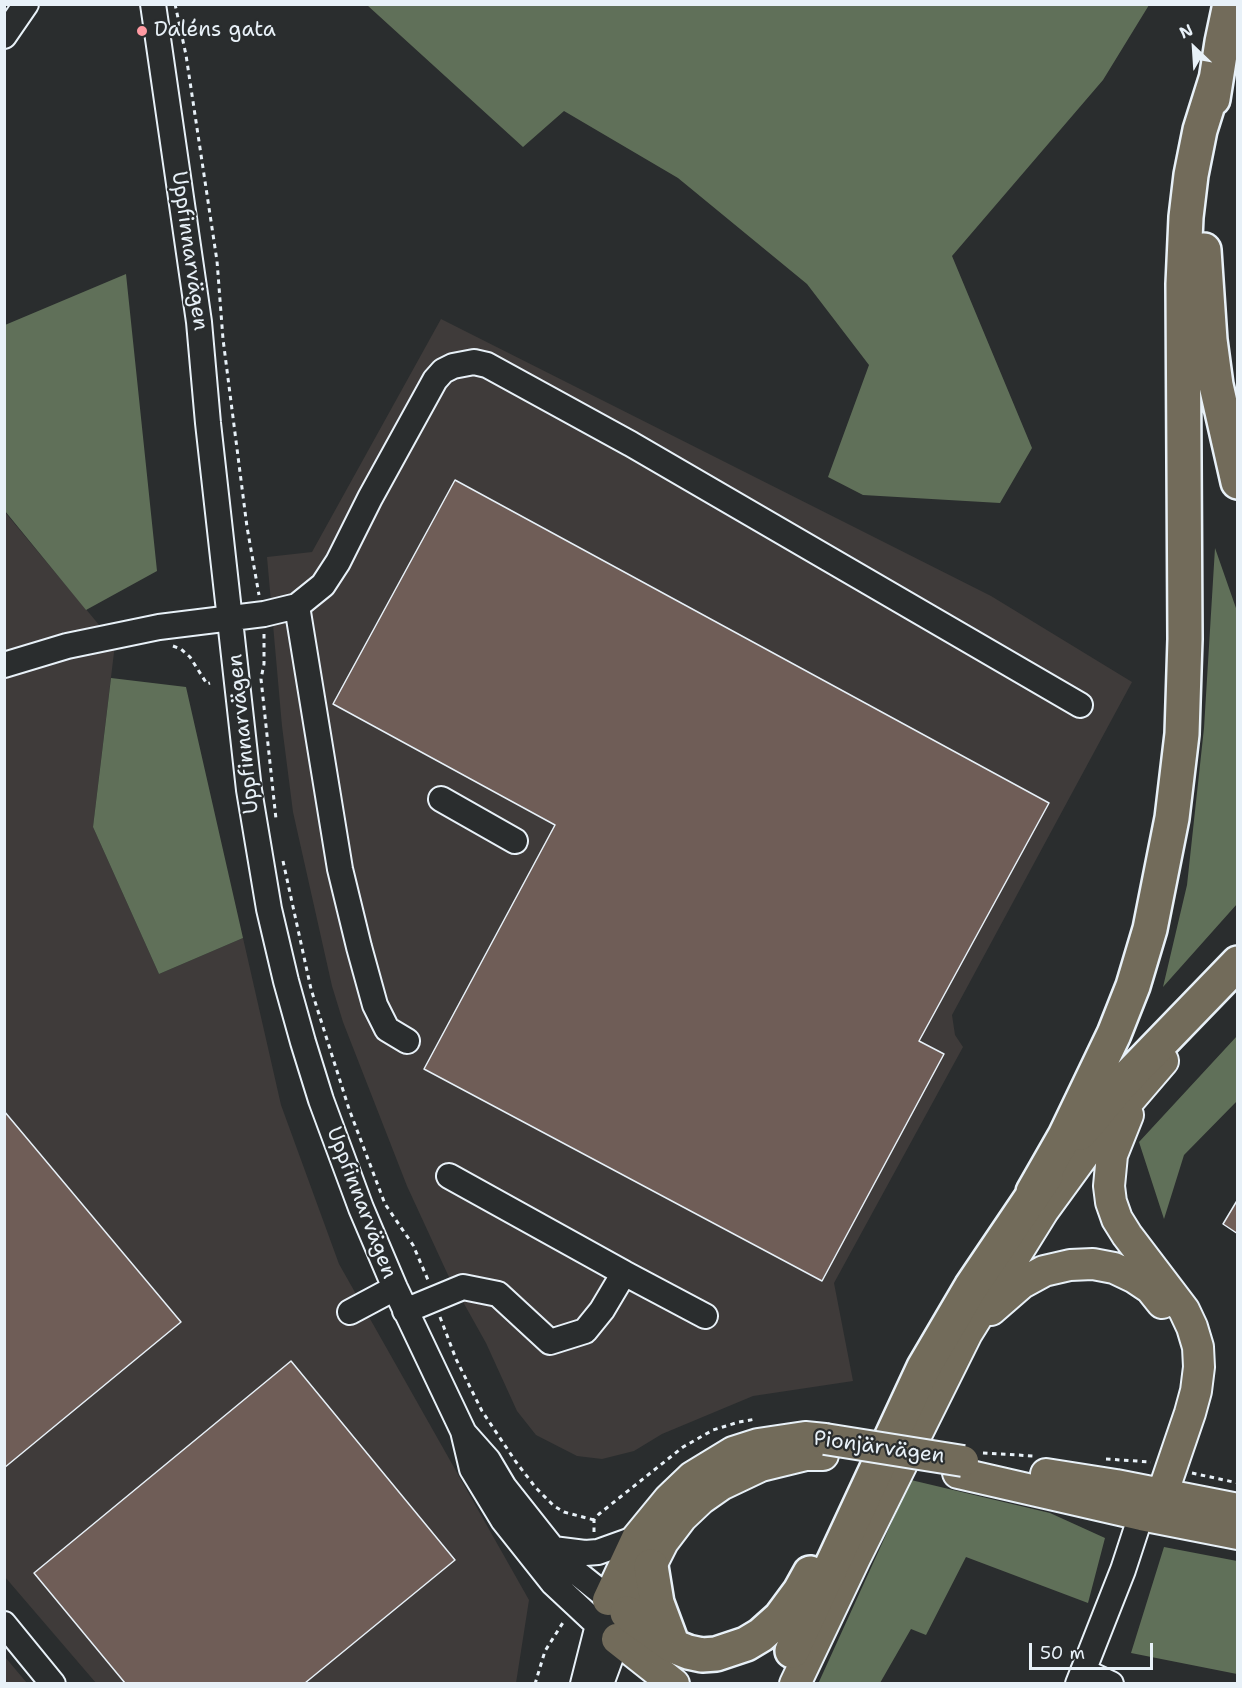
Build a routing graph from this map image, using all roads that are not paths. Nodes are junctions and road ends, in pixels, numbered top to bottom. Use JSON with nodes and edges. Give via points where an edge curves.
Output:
{"nodes":[{"id":1,"x":26,"y":4,"type":"edge"},
{"id":2,"x":153,"y":4,"type":"edge"},
{"id":3,"x":1230,"y":4,"type":"edge"},
{"id":4,"x":4,"y":36,"type":"edge"},
{"id":5,"x":1215,"y":79,"type":"junction"},
{"id":6,"x":1238,"y":482,"type":"edge"},
{"id":7,"x":297,"y":606,"type":"junction"},
{"id":8,"x":231,"y":619,"type":"junction"},
{"id":9,"x":4,"y":665,"type":"edge"},
{"id":10,"x":1080,"y":705,"type":"dead end"},
{"id":11,"x":441,"y":800,"type":"dead end"},
{"id":12,"x":515,"y":840,"type":"dead end"},
{"id":13,"x":1238,"y":963,"type":"edge"},
{"id":14,"x":1238,"y":986,"type":"edge"},
{"id":15,"x":407,"y":1041,"type":"dead end"},
{"id":16,"x":1144,"y":1083,"type":"junction"},
{"id":17,"x":449,"y":1176,"type":"dead end"},
{"id":18,"x":1033,"y":1192,"type":"junction"},
{"id":19,"x":624,"y":1273,"type":"junction"},
{"id":20,"x":395,"y":1288,"type":"junction"},
{"id":21,"x":405,"y":1311,"type":"junction"},
{"id":22,"x":350,"y":1312,"type":"dead end"},
{"id":23,"x":705,"y":1316,"type":"dead end"},
{"id":24,"x":967,"y":1333,"type":"junction"},
{"id":25,"x":463,"y":1431,"type":"junction"},
{"id":26,"x":880,"y":1460,"type":"junction"},
{"id":27,"x":1149,"y":1500,"type":"junction"},
{"id":28,"x":1238,"y":1509,"type":"edge"},
{"id":29,"x":1238,"y":1534,"type":"edge"},
{"id":30,"x":553,"y":1549,"type":"junction"},
{"id":31,"x":644,"y":1552,"type":"junction"},
{"id":32,"x":613,"y":1619,"type":"junction"},
{"id":33,"x":4,"y":1624,"type":"edge"},
{"id":34,"x":673,"y":1646,"type":"junction"},
{"id":35,"x":792,"y":1651,"type":"joint"},
{"id":36,"x":1080,"y":1677,"type":"edge"},
{"id":37,"x":53,"y":1683,"type":"edge"},
{"id":38,"x":583,"y":1683,"type":"edge"},
{"id":39,"x":601,"y":1683,"type":"edge"},
{"id":40,"x":674,"y":1683,"type":"edge"},
{"id":41,"x":778,"y":1683,"type":"edge"},
{"id":42,"x":795,"y":1683,"type":"edge"},
{"id":43,"x":1111,"y":1683,"type":"edge"}],
"edges":[{"from":1,"to":4,"type":"street"},
{"from":2,"to":8,"type":"street","name":"Uppfinnarvägen","via":[[200,322]]},
{"from":3,"to":5,"type":"highway"},
{"from":5,"to":6,"type":"highway","via":[[1204,268],[1216,384]]},
{"from":5,"to":18,"type":"highway","via":[[1195,153],[1186,218],[1185,639],[1182,734],[1172,818],[1150,929],[1133,986],[1065,1136]]},
{"from":7,"to":8,"type":"street"},
{"from":7,"to":10,"type":"street","via":[[323,585],[338,562],[435,380],[453,366],[474,362],[487,365],[631,444]]},
{"from":7,"to":15,"type":"street","via":[[340,869],[358,947],[375,1005],[387,1029]]},
{"from":8,"to":9,"type":"street","via":[[159,627],[67,646]]},
{"from":8,"to":20,"type":"street","name":"Uppfinnarvägen","via":[[249,790],[285,981],[321,1100]]},
{"from":11,"to":12,"type":"street"},
{"from":13,"to":18,"type":"highway","via":[[1122,1083]]},
{"from":14,"to":16,"type":"main road"},
{"from":16,"to":24,"type":"main road","via":[[1091,1145],[1043,1211]]},
{"from":16,"to":27,"type":"main road","via":[[1116,1140],[1109,1186],[1111,1202],[1127,1235],[1184,1310],[1198,1347],[1199,1367],[1193,1402]]},
{"from":17,"to":19,"type":"street"},
{"from":18,"to":26,"type":"highway","via":[[946,1327]]},
{"from":19,"to":21,"type":"street","via":[[585,1331],[550,1342],[498,1294],[463,1287]]},
{"from":19,"to":23,"type":"street"},
{"from":20,"to":21,"type":"street","name":"Uppfinnarvägen"},
{"from":20,"to":22,"type":"street"},
{"from":21,"to":25,"type":"street","name":"Uppfinnarvägen"},
{"from":24,"to":27,"type":"main road","via":[[1022,1283],[1070,1264],[1114,1268],[1150,1288],[1173,1319],[1187,1372]]},
{"from":24,"to":42,"type":"main road"},
{"from":25,"to":30,"type":"street","name":"Uppfinnarvägen"},
{"from":25,"to":32,"type":"street","name":"Uppfinnarvägen","via":[[472,1469],[502,1520],[553,1583]]},
{"from":26,"to":34,"type":"highway","via":[[780,1618],[746,1644],[716,1654],[702,1655]]},
{"from":26,"to":35,"type":"highway"},
{"from":27,"to":28,"type":"main road","name":"Pionjärvägen"},
{"from":27,"to":29,"type":"main road","name":"Pionjärvägen"},
{"from":27,"to":31,"type":"main road","name":"Pionjärvägen","via":[[824,1447],[761,1466],[721,1485],[682,1517],[663,1542]]},
{"from":27,"to":36,"type":"street"},
{"from":30,"to":31,"type":"street"},
{"from":30,"to":32,"type":"street","name":"Uppfinnarvägen"},
{"from":31,"to":32,"type":"main road","name":"Pionjärvägen"},
{"from":31,"to":34,"type":"highway"},
{"from":32,"to":34,"type":"highway"},
{"from":32,"to":38,"type":"street","name":"Pionjärvägen"},
{"from":32,"to":39,"type":"street","name":"Pionjärvägen"},
{"from":32,"to":40,"type":"main road"},
{"from":33,"to":37,"type":"street"},
{"from":35,"to":41,"type":"main road"},
{"from":36,"to":43,"type":"street"}]}
